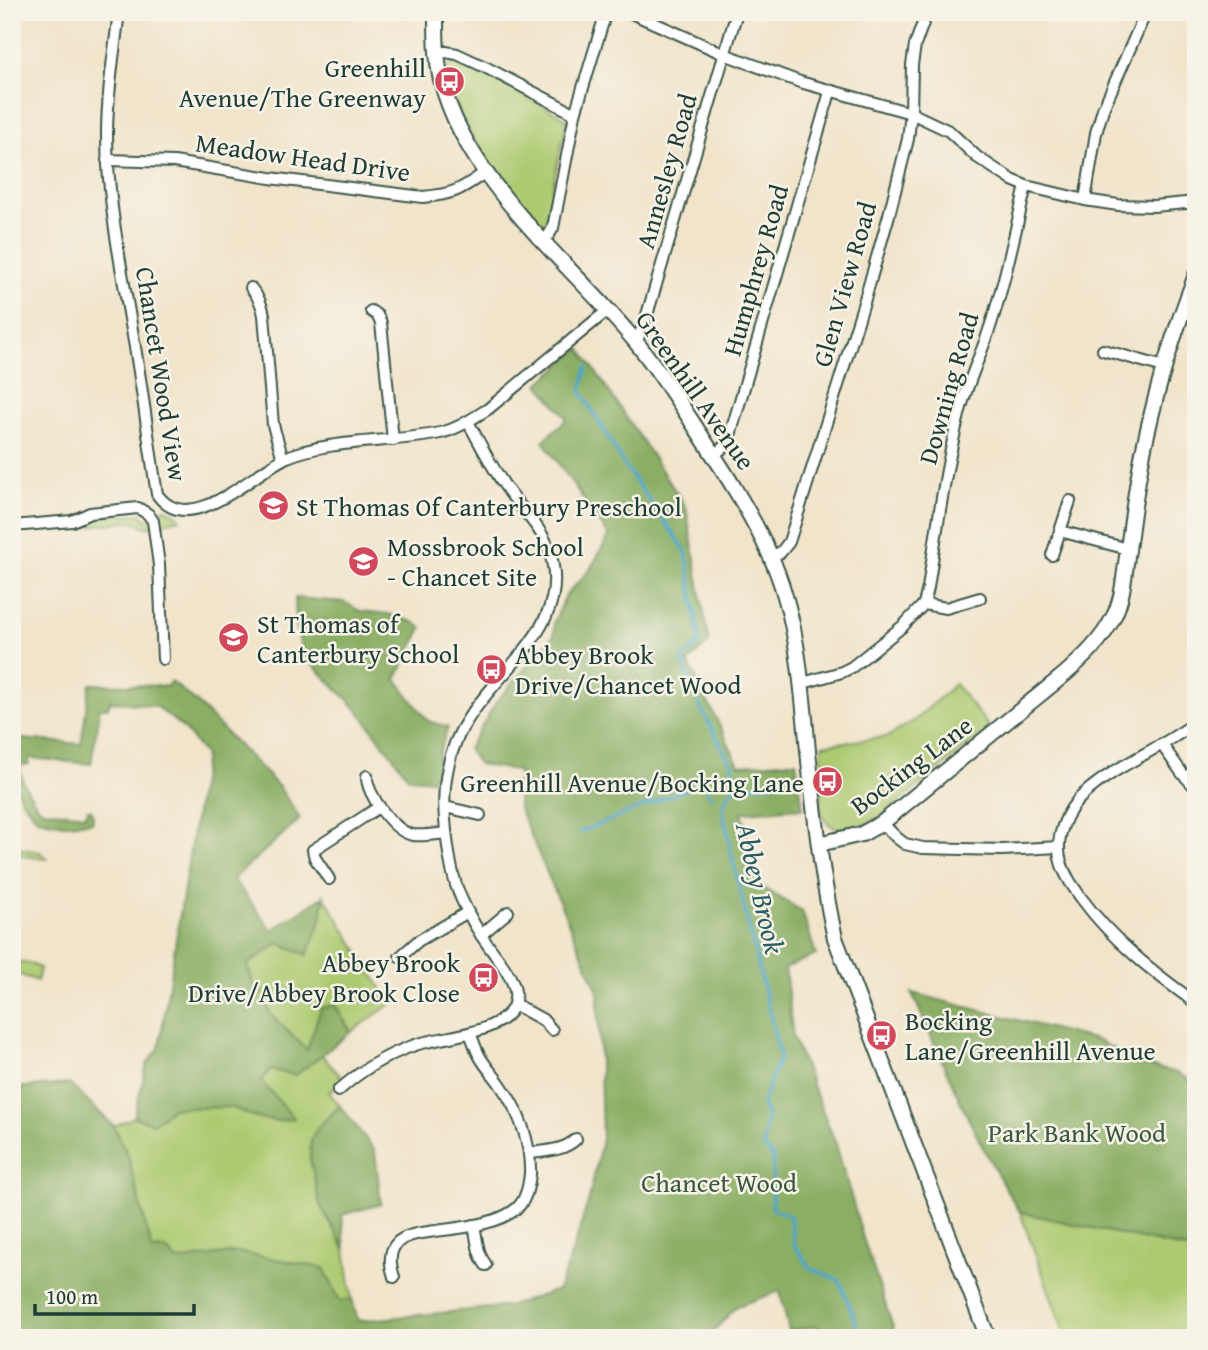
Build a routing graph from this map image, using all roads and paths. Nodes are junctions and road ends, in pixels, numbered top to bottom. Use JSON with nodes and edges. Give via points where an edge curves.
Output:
{"nodes":[{"id":1,"x":119,"y":12,"type":"edge"},
{"id":2,"x":436,"y":12,"type":"edge"},
{"id":3,"x":606,"y":12,"type":"edge"},
{"id":4,"x":629,"y":12,"type":"edge"},
{"id":5,"x":737,"y":12,"type":"edge"},
{"id":6,"x":927,"y":12,"type":"edge"},
{"id":7,"x":1146,"y":12,"type":"edge"},
{"id":8,"x":436,"y":53,"type":"junction"},
{"id":9,"x":724,"y":54,"type":"junction"},
{"id":10,"x":830,"y":92,"type":"junction"},
{"id":11,"x":911,"y":113,"type":"junction"},
{"id":12,"x":575,"y":114,"type":"junction"},
{"id":13,"x":107,"y":160,"type":"junction"},
{"id":14,"x":486,"y":172,"type":"junction"},
{"id":15,"x":1026,"y":186,"type":"junction"},
{"id":16,"x":1085,"y":200,"type":"junction"},
{"id":17,"x":1196,"y":202,"type":"edge"},
{"id":18,"x":544,"y":243,"type":"junction"},
{"id":19,"x":1196,"y":275,"type":"edge"},
{"id":20,"x":251,"y":288,"type":"dead end"},
{"id":21,"x":608,"y":310,"type":"junction"},
{"id":22,"x":371,"y":311,"type":"dead end"},
{"id":23,"x":636,"y":342,"type":"junction"},
{"id":24,"x":1103,"y":350,"type":"dead end"},
{"id":25,"x":1164,"y":367,"type":"junction"},
{"id":26,"x":468,"y":422,"type":"junction"},
{"id":27,"x":393,"y":440,"type":"junction"},
{"id":28,"x":714,"y":455,"type":"junction"},
{"id":29,"x":284,"y":459,"type":"junction"},
{"id":30,"x":1070,"y":501,"type":"dead end"},
{"id":31,"x":12,"y":526,"type":"edge"},
{"id":32,"x":1060,"y":531,"type":"junction"},
{"id":33,"x":1128,"y":549,"type":"junction"},
{"id":34,"x":1052,"y":555,"type":"dead end"},
{"id":35,"x":771,"y":557,"type":"junction"},
{"id":36,"x":980,"y":598,"type":"dead end"},
{"id":37,"x":924,"y":604,"type":"junction"},
{"id":38,"x":163,"y":659,"type":"dead end"},
{"id":39,"x":803,"y":683,"type":"junction"},
{"id":40,"x":1196,"y":722,"type":"edge"},
{"id":41,"x":1162,"y":745,"type":"junction"},
{"id":42,"x":367,"y":776,"type":"dead end"},
{"id":43,"x":1196,"y":788,"type":"edge"},
{"id":44,"x":380,"y":807,"type":"junction"},
{"id":45,"x":445,"y":807,"type":"junction"},
{"id":46,"x":480,"y":815,"type":"dead end"},
{"id":47,"x":882,"y":823,"type":"junction"},
{"id":48,"x":446,"y":833,"type":"junction"},
{"id":49,"x":819,"y":844,"type":"junction"},
{"id":50,"x":1059,"y":847,"type":"junction"},
{"id":51,"x":329,"y":879,"type":"dead end"},
{"id":52,"x":468,"y":912,"type":"junction"},
{"id":53,"x":508,"y":912,"type":"dead end"},
{"id":54,"x":481,"y":935,"type":"junction"},
{"id":55,"x":400,"y":957,"type":"dead end"},
{"id":56,"x":1196,"y":1003,"type":"edge"},
{"id":57,"x":514,"y":1004,"type":"junction"},
{"id":58,"x":552,"y":1030,"type":"dead end"},
{"id":59,"x":470,"y":1033,"type":"junction"},
{"id":60,"x":338,"y":1091,"type":"dead end"},
{"id":61,"x":576,"y":1139,"type":"dead end"},
{"id":62,"x":529,"y":1153,"type":"junction"},
{"id":63,"x":474,"y":1225,"type":"junction"},
{"id":64,"x":486,"y":1265,"type":"dead end"},
{"id":65,"x":394,"y":1277,"type":"dead end"},
{"id":66,"x":988,"y":1338,"type":"edge"}],
"edges":[{"from":1,"to":13,"type":"street","name":"Chancet Wood View"},
{"from":2,"to":8,"type":"street","name":"Greenhill Avenue"},
{"from":3,"to":12,"type":"street"},
{"from":4,"to":9,"type":"street"},
{"from":5,"to":9,"type":"street","name":"Annesley Road"},
{"from":6,"to":11,"type":"street","name":"Glen View Road","via":[[915,45]]},
{"from":7,"to":16,"type":"street","via":[[1103,109]]},
{"from":8,"to":12,"type":"street","via":[[457,54]]},
{"from":8,"to":14,"type":"street","name":"Greenhill Avenue","via":[[455,120]]},
{"from":9,"to":10,"type":"street"},
{"from":9,"to":23,"type":"street","name":"Annesley Road"},
{"from":10,"to":11,"type":"street"},
{"from":10,"to":28,"type":"street","name":"Humphrey Road","via":[[731,432],[726,445]]},
{"from":11,"to":15,"type":"street","via":[[949,131],[977,157]]},
{"from":11,"to":35,"type":"street","name":"Glen View Road","via":[[889,215],[789,542]]},
{"from":12,"to":18,"type":"street","via":[[555,220]]},
{"from":13,"to":14,"type":"street","name":"Meadow Head Drive","via":[[174,162],[423,197],[462,189]]},
{"from":13,"to":29,"type":"street","name":"Chancet Wood View","via":[[157,494],[171,507],[202,507],[232,494]]},
{"from":14,"to":18,"type":"street","name":"Greenhill Avenue"},
{"from":15,"to":16,"type":"street"},
{"from":15,"to":37,"type":"street","name":"Downing Road","via":[[999,297],[960,410]]},
{"from":16,"to":17,"type":"street","via":[[1154,206]]},
{"from":18,"to":21,"type":"street","name":"Greenhill Avenue"},
{"from":19,"to":25,"type":"street","name":"Bocking Lane"},
{"from":20,"to":29,"type":"street","via":[[264,315],[273,425]]},
{"from":21,"to":23,"type":"street","name":"Greenhill Avenue"},
{"from":21,"to":26,"type":"street","name":"Chancet Wood View"},
{"from":22,"to":27,"type":"street","via":[[381,323]]},
{"from":23,"to":28,"type":"street","name":"Greenhill Avenue"},
{"from":24,"to":25,"type":"street"},
{"from":25,"to":33,"type":"street","name":"Bocking Lane","via":[[1146,435]]},
{"from":26,"to":27,"type":"street","name":"Chancet Wood View","via":[[442,433]]},
{"from":26,"to":45,"type":"street","via":[[547,545],[555,585],[548,613],[536,633],[466,721],[449,762]]},
{"from":27,"to":29,"type":"street","name":"Chancet Wood View","via":[[330,446]]},
{"from":28,"to":35,"type":"street","name":"Greenhill Avenue"},
{"from":30,"to":32,"type":"street"},
{"from":31,"to":38,"type":"street","via":[[138,508],[148,514],[159,565]]},
{"from":32,"to":33,"type":"street"},
{"from":32,"to":34,"type":"street"},
{"from":33,"to":47,"type":"street","name":"Bocking Lane","via":[[1114,617],[1086,655]]},
{"from":35,"to":39,"type":"street","name":"Greenhill Avenue"},
{"from":36,"to":37,"type":"street","via":[[946,608]]},
{"from":37,"to":39,"type":"street","via":[[852,667]]},
{"from":39,"to":49,"type":"street","name":"Greenhill Avenue"},
{"from":40,"to":41,"type":"street"},
{"from":41,"to":43,"type":"street"},
{"from":41,"to":50,"type":"street","via":[[1084,794],[1064,823]]},
{"from":42,"to":44,"type":"street","via":[[368,789]]},
{"from":44,"to":48,"type":"street","via":[[407,833]]},
{"from":44,"to":51,"type":"street","via":[[313,850]]},
{"from":45,"to":46,"type":"street"},
{"from":45,"to":48,"type":"street"},
{"from":47,"to":49,"type":"street","name":"Bocking Lane","via":[[862,834]]},
{"from":47,"to":50,"type":"street","via":[[905,844],[923,848]]},
{"from":48,"to":52,"type":"street","via":[[457,888]]},
{"from":49,"to":66,"type":"street","via":[[835,938]]},
{"from":50,"to":56,"type":"street","via":[[1065,872],[1089,908],[1153,972]]},
{"from":52,"to":54,"type":"street"},
{"from":52,"to":55,"type":"street"},
{"from":53,"to":54,"type":"street"},
{"from":54,"to":57,"type":"street","via":[[514,986]]},
{"from":57,"to":58,"type":"street"},
{"from":57,"to":59,"type":"street","via":[[507,1016]]},
{"from":59,"to":60,"type":"street","via":[[389,1056]]},
{"from":59,"to":62,"type":"street","via":[[525,1131]]},
{"from":61,"to":62,"type":"street","via":[[557,1149]]},
{"from":62,"to":63,"type":"street","via":[[529,1180],[522,1202],[506,1215]]},
{"from":63,"to":64,"type":"street"},
{"from":63,"to":65,"type":"street","via":[[403,1238],[391,1253]]}]}
